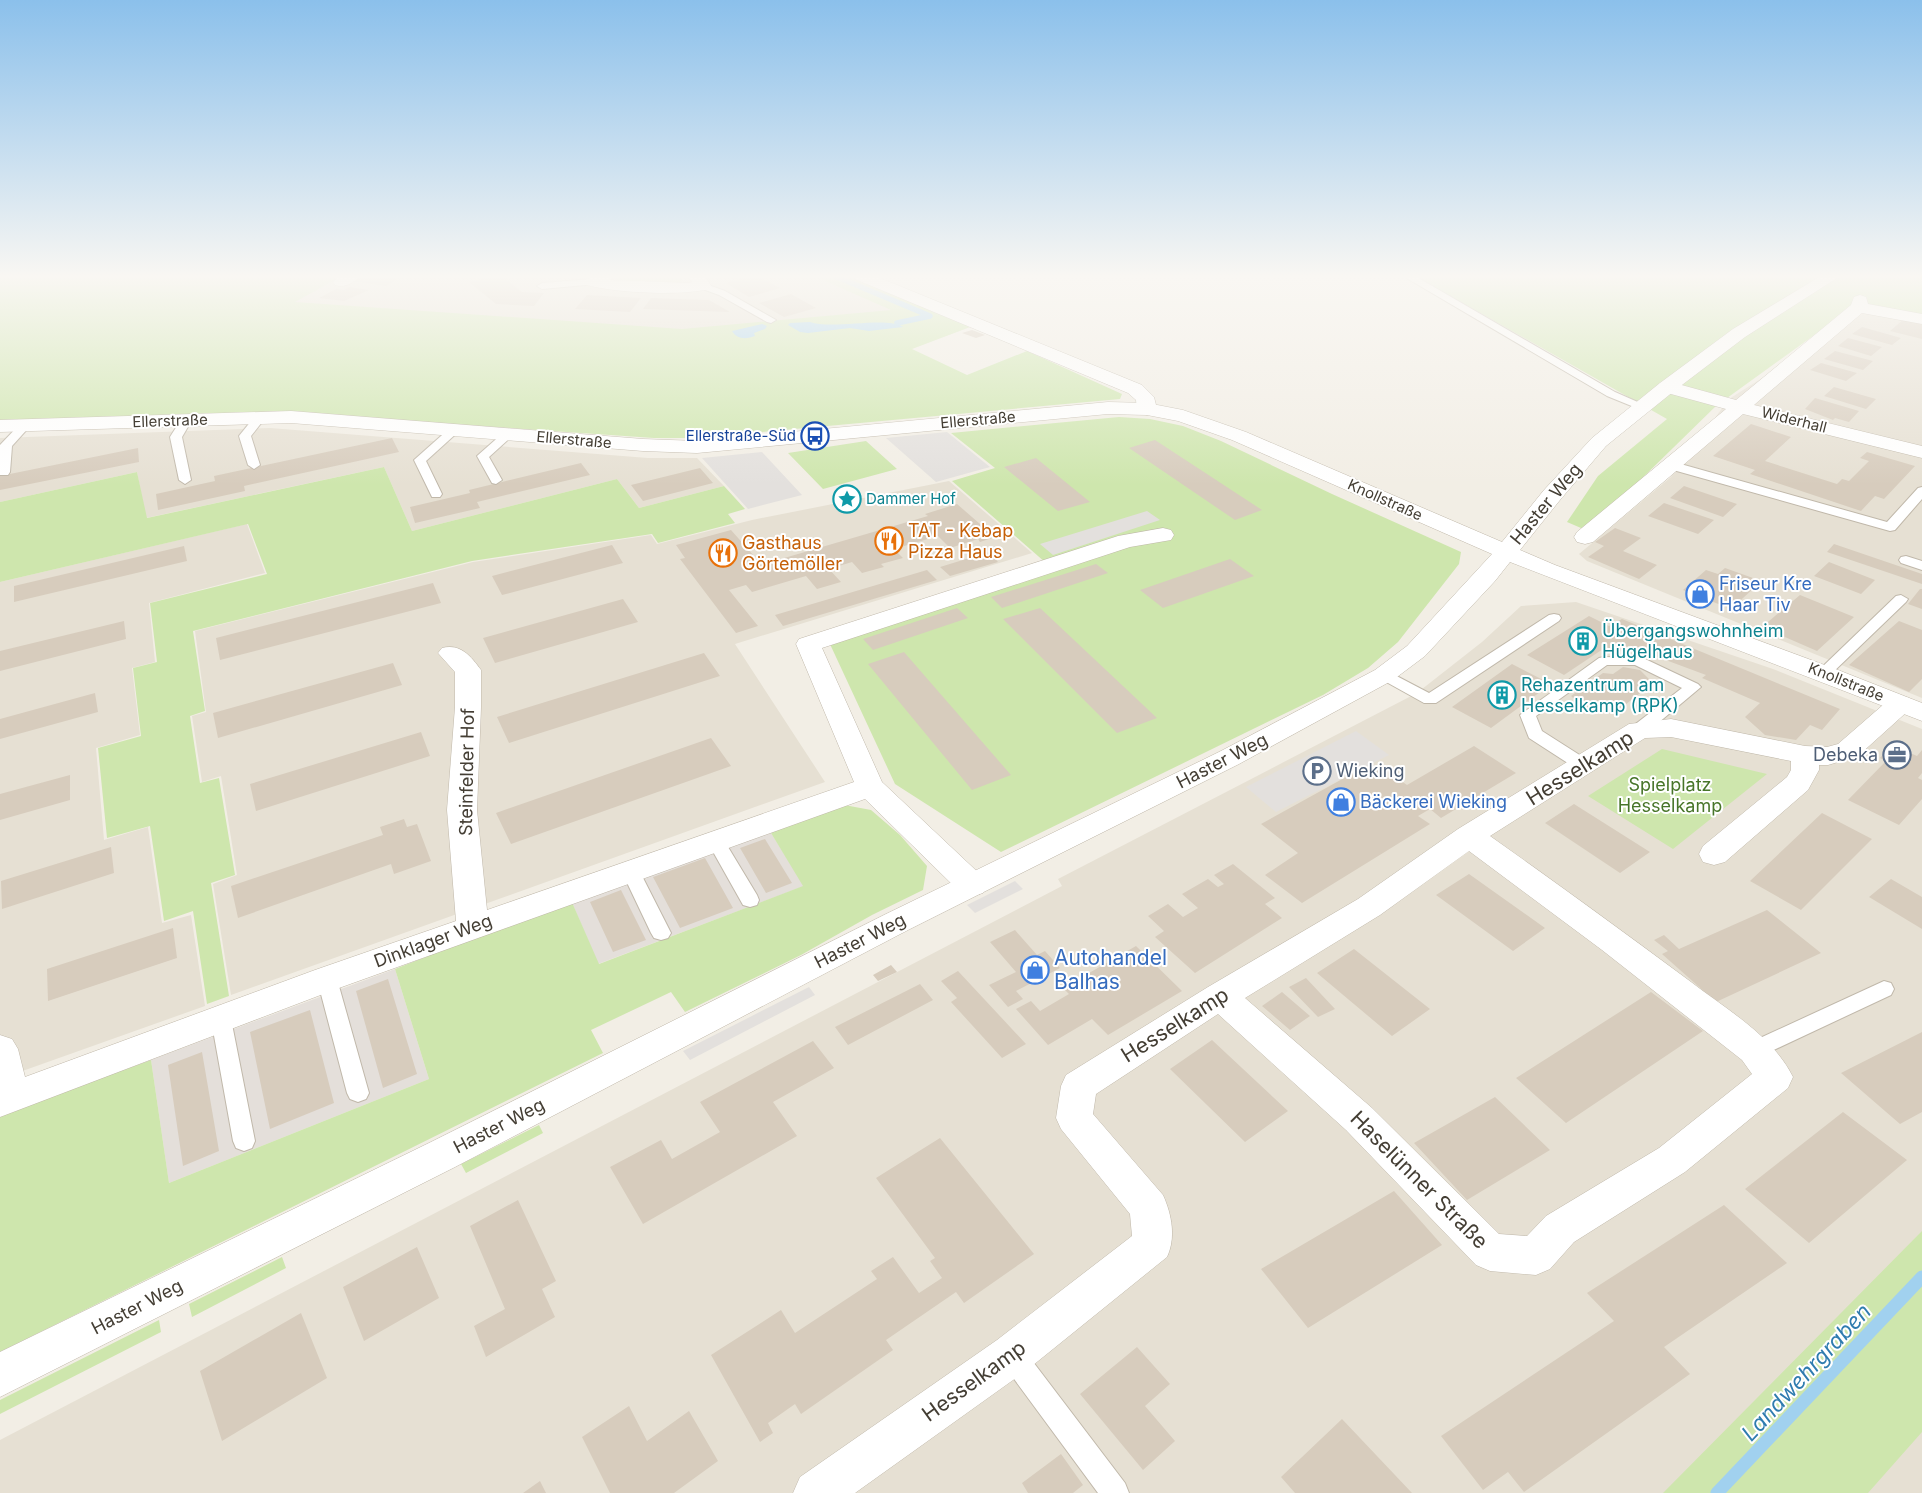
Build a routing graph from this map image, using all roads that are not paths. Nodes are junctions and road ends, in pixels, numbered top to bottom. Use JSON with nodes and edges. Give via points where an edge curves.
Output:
{"nodes":[{"id":1,"x":1030,"y":346,"type":"edge"},
{"id":2,"x":1528,"y":346,"type":"edge"},
{"id":3,"x":1722,"y":346,"type":"edge"},
{"id":4,"x":1810,"y":346,"type":"edge"},
{"id":5,"x":1667,"y":387,"type":"junction"},
{"id":6,"x":1643,"y":406,"type":"junction"},
{"id":7,"x":1739,"y":407,"type":"junction"},
{"id":8,"x":1147,"y":408,"type":"junction"},
{"id":9,"x":260,"y":417,"type":"junction"},
{"id":10,"x":186,"y":420,"type":"junction"},
{"id":11,"x":26,"y":425,"type":"junction"},
{"id":12,"x":0,"y":426,"type":"edge"},
{"id":13,"x":454,"y":430,"type":"junction"},
{"id":14,"x":507,"y":435,"type":"junction"},
{"id":15,"x":1922,"y":452,"type":"edge"},
{"id":16,"x":254,"y":465,"type":"dead end"},
{"id":17,"x":1670,"y":465,"type":"junction"},
{"id":18,"x":4,"y":472,"type":"dead end"},
{"id":19,"x":186,"y":480,"type":"dead end"},
{"id":20,"x":496,"y":480,"type":"dead end"},
{"id":21,"x":1922,"y":491,"type":"edge"},
{"id":22,"x":436,"y":494,"type":"dead end"},
{"id":23,"x":1163,"y":535,"type":"dead end"},
{"id":24,"x":1585,"y":537,"type":"dead end"},
{"id":25,"x":1506,"y":552,"type":"junction"},
{"id":26,"x":1906,"y":560,"type":"dead end"},
{"id":27,"x":1922,"y":566,"type":"edge"},
{"id":28,"x":1901,"y":599,"type":"dead end"},
{"id":29,"x":1554,"y":618,"type":"dead end"},
{"id":30,"x":451,"y":653,"type":"dead end"},
{"id":31,"x":1824,"y":673,"type":"junction"},
{"id":32,"x":1384,"y":675,"type":"junction"},
{"id":33,"x":1911,"y":708,"type":"edge"},
{"id":34,"x":1639,"y":730,"type":"junction"},
{"id":35,"x":1805,"y":755,"type":"junction"},
{"id":36,"x":1583,"y":765,"type":"junction"},
{"id":37,"x":870,"y":787,"type":"junction"},
{"id":38,"x":1469,"y":836,"type":"junction"},
{"id":39,"x":716,"y":841,"type":"junction"},
{"id":40,"x":1714,"y":854,"type":"dead end"},
{"id":41,"x":630,"y":870,"type":"junction"},
{"id":42,"x":972,"y":884,"type":"junction"},
{"id":43,"x":750,"y":900,"type":"dead end"},
{"id":44,"x":473,"y":926,"type":"junction"},
{"id":45,"x":661,"y":933,"type":"dead end"},
{"id":46,"x":327,"y":979,"type":"junction"},
{"id":47,"x":1884,"y":989,"type":"dead end"},
{"id":48,"x":1220,"y":996,"type":"junction"},
{"id":49,"x":221,"y":1019,"type":"junction"},
{"id":50,"x":0,"y":1049,"type":"edge"},
{"id":51,"x":1754,"y":1050,"type":"junction"},
{"id":52,"x":358,"y":1094,"type":"dead end"},
{"id":53,"x":6,"y":1100,"type":"edge"},
{"id":54,"x":244,"y":1141,"type":"dead end"},
{"id":55,"x":1012,"y":1355,"type":"junction"},
{"id":56,"x":0,"y":1375,"type":"edge"},
{"id":57,"x":816,"y":1493,"type":"edge"},
{"id":58,"x":1114,"y":1493,"type":"edge"}],
"edges":[{"from":1,"to":8,"type":"street","via":[[1135,389],[1145,396]]},
{"from":2,"to":6,"type":"lane","via":[[1611,394]]},
{"from":3,"to":5,"type":"street","name":"Haster Weg"},
{"from":4,"to":7,"type":"street"},
{"from":5,"to":6,"type":"street","name":"Haster Weg"},
{"from":5,"to":7,"type":"street","name":"Widerhall"},
{"from":6,"to":25,"type":"street","name":"Haster Weg","via":[[1599,442]]},
{"from":7,"to":15,"type":"street","name":"Widerhall"},
{"from":7,"to":17,"type":"street"},
{"from":8,"to":14,"type":"street","name":"Ellerstraße","via":[[1108,408],[697,447]]},
{"from":8,"to":25,"type":"street","name":"Knollstraße","via":[[1183,416],[1238,436]]},
{"from":9,"to":10,"type":"street","name":"Ellerstraße"},
{"from":9,"to":13,"type":"street","name":"Ellerstraße"},
{"from":9,"to":16,"type":"lane","via":[[245,436]]},
{"from":10,"to":11,"type":"street","name":"Ellerstraße"},
{"from":10,"to":19,"type":"lane","via":[[176,438]]},
{"from":11,"to":12,"type":"street","name":"Ellerstraße"},
{"from":11,"to":18,"type":"lane","via":[[6,445]]},
{"from":13,"to":14,"type":"street","name":"Ellerstraße"},
{"from":13,"to":22,"type":"lane","via":[[420,460]]},
{"from":14,"to":20,"type":"lane","via":[[483,456]]},
{"from":17,"to":21,"type":"lane","via":[[1890,527]]},
{"from":17,"to":24,"type":"street"},
{"from":23,"to":37,"type":"street","via":[[1126,542],[808,644]]},
{"from":25,"to":31,"type":"street","name":"Knollstraße","via":[[1577,582]]},
{"from":25,"to":32,"type":"street","name":"Haster Weg","via":[[1416,651]]},
{"from":26,"to":27,"type":"lane"},
{"from":28,"to":31,"type":"lane"},
{"from":29,"to":32,"type":"lane","via":[[1430,700]]},
{"from":30,"to":44,"type":"street","name":"Steinfelder Hof","via":[[468,670],[462,810]]},
{"from":31,"to":33,"type":"street","name":"Knollstraße"},
{"from":32,"to":42,"type":"street","name":"Haster Weg","via":[[1229,758]]},
{"from":33,"to":35,"type":"street","name":"Hesselkamp","via":[[1848,750],[1828,756]]},
{"from":34,"to":35,"type":"street","name":"Hesselkamp","via":[[1671,728]]},
{"from":34,"to":36,"type":"street","name":"Hesselkamp"},
{"from":34,"to":36,"type":"lane","via":[[1693,687],[1638,661],[1604,661],[1528,714],[1535,734]]},
{"from":35,"to":40,"type":"street","via":[[1805,770],[1798,783]]},
{"from":36,"to":38,"type":"street","name":"Hesselkamp"},
{"from":37,"to":39,"type":"street","name":"Dinklager Weg"},
{"from":37,"to":42,"type":"street"},
{"from":38,"to":48,"type":"street","name":"Hesselkamp","via":[[1369,907]]},
{"from":38,"to":51,"type":"street","name":"Haselünner Straße"},
{"from":39,"to":41,"type":"street","name":"Dinklager Weg"},
{"from":39,"to":43,"type":"lane"},
{"from":41,"to":44,"type":"street","name":"Dinklager Weg"},
{"from":41,"to":45,"type":"lane"},
{"from":42,"to":56,"type":"street","name":"Haster Weg","via":[[442,1155]]},
{"from":44,"to":46,"type":"street","name":"Dinklager Weg"},
{"from":46,"to":49,"type":"street","name":"Dinklager Weg"},
{"from":46,"to":52,"type":"lane"},
{"from":47,"to":51,"type":"lane"},
{"from":48,"to":51,"type":"street","name":"Haselünner Straße","via":[[1359,1120],[1490,1252],[1536,1256],[1560,1229],[1672,1160],[1776,1077]]},
{"from":48,"to":55,"type":"street","name":"Hesselkamp","via":[[1079,1086],[1074,1118],[1149,1208],[1152,1244]]},
{"from":49,"to":53,"type":"street","name":"Dinklager Weg"},
{"from":49,"to":54,"type":"lane"},
{"from":50,"to":53,"type":"street"},
{"from":55,"to":57,"type":"street","name":"Hesselkamp"},
{"from":55,"to":58,"type":"lane"}]}
